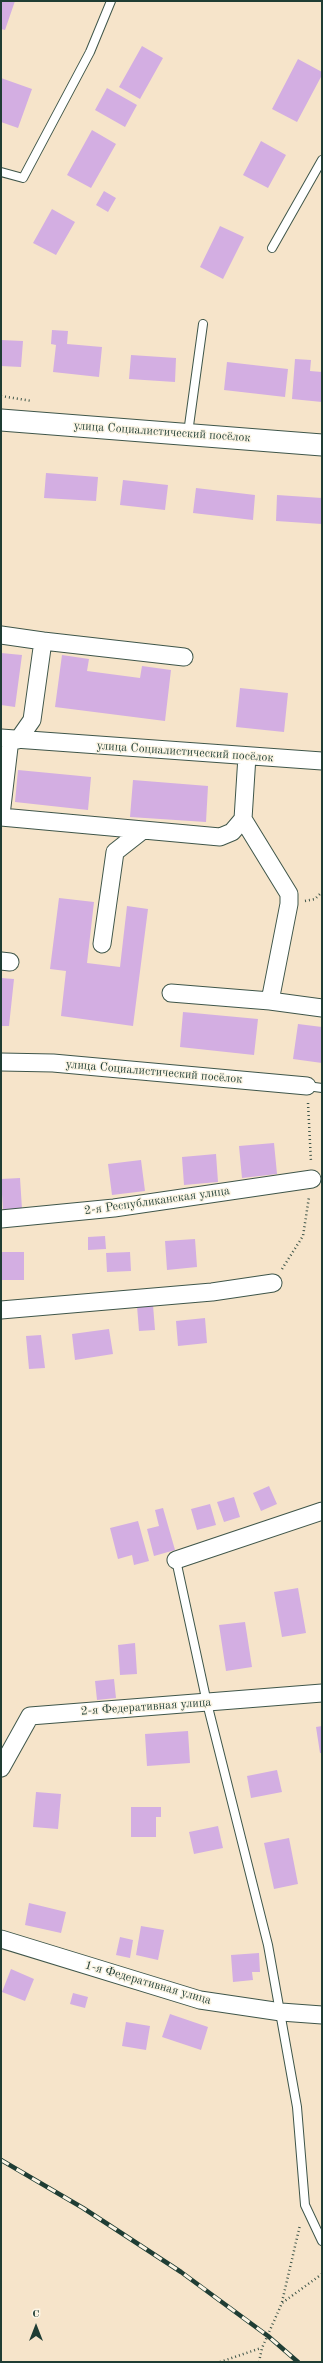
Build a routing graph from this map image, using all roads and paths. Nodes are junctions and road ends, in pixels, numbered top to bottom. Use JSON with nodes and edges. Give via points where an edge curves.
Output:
{"nodes":[{"id":1,"x":110,"y":1,"type":"edge"},
{"id":2,"x":322,"y":160,"type":"edge"},
{"id":3,"x":1,"y":172,"type":"edge"},
{"id":4,"x":272,"y":248,"type":"dead end"},
{"id":5,"x":203,"y":324,"type":"dead end"},
{"id":6,"x":1,"y":420,"type":"edge"},
{"id":7,"x":187,"y":434,"type":"junction"},
{"id":8,"x":322,"y":445,"type":"edge"},
{"id":9,"x":1,"y":635,"type":"edge"},
{"id":10,"x":43,"y":641,"type":"junction"},
{"id":11,"x":184,"y":657,"type":"dead end"},
{"id":12,"x":10,"y":739,"type":"edge"},
{"id":13,"x":247,"y":756,"type":"junction"},
{"id":14,"x":322,"y":761,"type":"edge"},
{"id":15,"x":1,"y":816,"type":"edge"},
{"id":16,"x":243,"y":818,"type":"junction"},
{"id":17,"x":143,"y":830,"type":"junction"},
{"id":18,"x":102,"y":944,"type":"dead end"},
{"id":19,"x":171,"y":993,"type":"dead end"},
{"id":20,"x":270,"y":1000,"type":"junction"},
{"id":21,"x":322,"y":1008,"type":"edge"},
{"id":22,"x":1,"y":1062,"type":"edge"},
{"id":23,"x":314,"y":1087,"type":"edge"},
{"id":24,"x":312,"y":1179,"type":"dead end"},
{"id":25,"x":1,"y":1220,"type":"edge"},
{"id":26,"x":273,"y":1283,"type":"dead end"},
{"id":27,"x":1,"y":1310,"type":"edge"},
{"id":28,"x":322,"y":1511,"type":"edge"},
{"id":29,"x":176,"y":1560,"type":"joint"},
{"id":30,"x":322,"y":1694,"type":"edge"},
{"id":31,"x":207,"y":1703,"type":"junction"},
{"id":32,"x":1,"y":1768,"type":"edge"},
{"id":33,"x":1,"y":1939,"type":"edge"},
{"id":34,"x":281,"y":2012,"type":"junction"},
{"id":35,"x":322,"y":2015,"type":"edge"},
{"id":36,"x":304,"y":2205,"type":"junction"},
{"id":37,"x":322,"y":2241,"type":"edge"},
{"id":38,"x":322,"y":2274,"type":"edge"},
{"id":39,"x":282,"y":2303,"type":"junction"},
{"id":40,"x":262,"y":2348,"type":"junction"},
{"id":41,"x":220,"y":2362,"type":"edge"},
{"id":42,"x":259,"y":2362,"type":"edge"}],
"edges":[{"from":1,"to":3,"type":"lane","via":[[90,52],[23,178]]},
{"from":2,"to":4,"type":"lane"},
{"from":5,"to":7,"type":"lane"},
{"from":6,"to":7,"type":"street","name":"улица Социалистический посёлок"},
{"from":7,"to":8,"type":"street","name":"улица Социалистический посёлок"},
{"from":9,"to":10,"type":"street"},
{"from":10,"to":11,"type":"street"},
{"from":10,"to":12,"type":"street","via":[[32,720]]},
{"from":12,"to":13,"type":"street","name":"улица Социалистический посёлок"},
{"from":12,"to":15,"type":"street"},
{"from":13,"to":14,"type":"street","name":"улица Социалистический посёлок"},
{"from":13,"to":16,"type":"street"},
{"from":15,"to":17,"type":"street"},
{"from":16,"to":17,"type":"street","via":[[232,832],[220,837]]},
{"from":16,"to":20,"type":"street","via":[[289,894]]},
{"from":17,"to":18,"type":"street","via":[[115,852]]},
{"from":19,"to":20,"type":"street"},
{"from":20,"to":21,"type":"street"},
{"from":22,"to":23,"type":"street","name":"улица Социалистический посёлок","via":[[53,1062]]},
{"from":24,"to":25,"type":"street","name":"2-я Республиканская улица","via":[[114,1208]]},
{"from":26,"to":27,"type":"street","via":[[212,1292]]},
{"from":28,"to":29,"type":"street"},
{"from":29,"to":31,"type":"lane"},
{"from":30,"to":31,"type":"street","name":"2-я Федеративная улица"},
{"from":31,"to":32,"type":"street","name":"2-я Федеративная улица","via":[[30,1716]]},
{"from":31,"to":34,"type":"lane","via":[[248,1858]]},
{"from":33,"to":34,"type":"street","name":"1-я Федеративная улица","via":[[200,2000]]},
{"from":34,"to":35,"type":"street","name":"1-я Федеративная улица"},
{"from":34,"to":36,"type":"lane","via":[[297,2106]]},
{"from":36,"to":37,"type":"lane"},
{"from":36,"to":39,"type":"path"},
{"from":38,"to":39,"type":"path"},
{"from":39,"to":40,"type":"path"},
{"from":40,"to":41,"type":"path"},
{"from":40,"to":42,"type":"path"}]}
